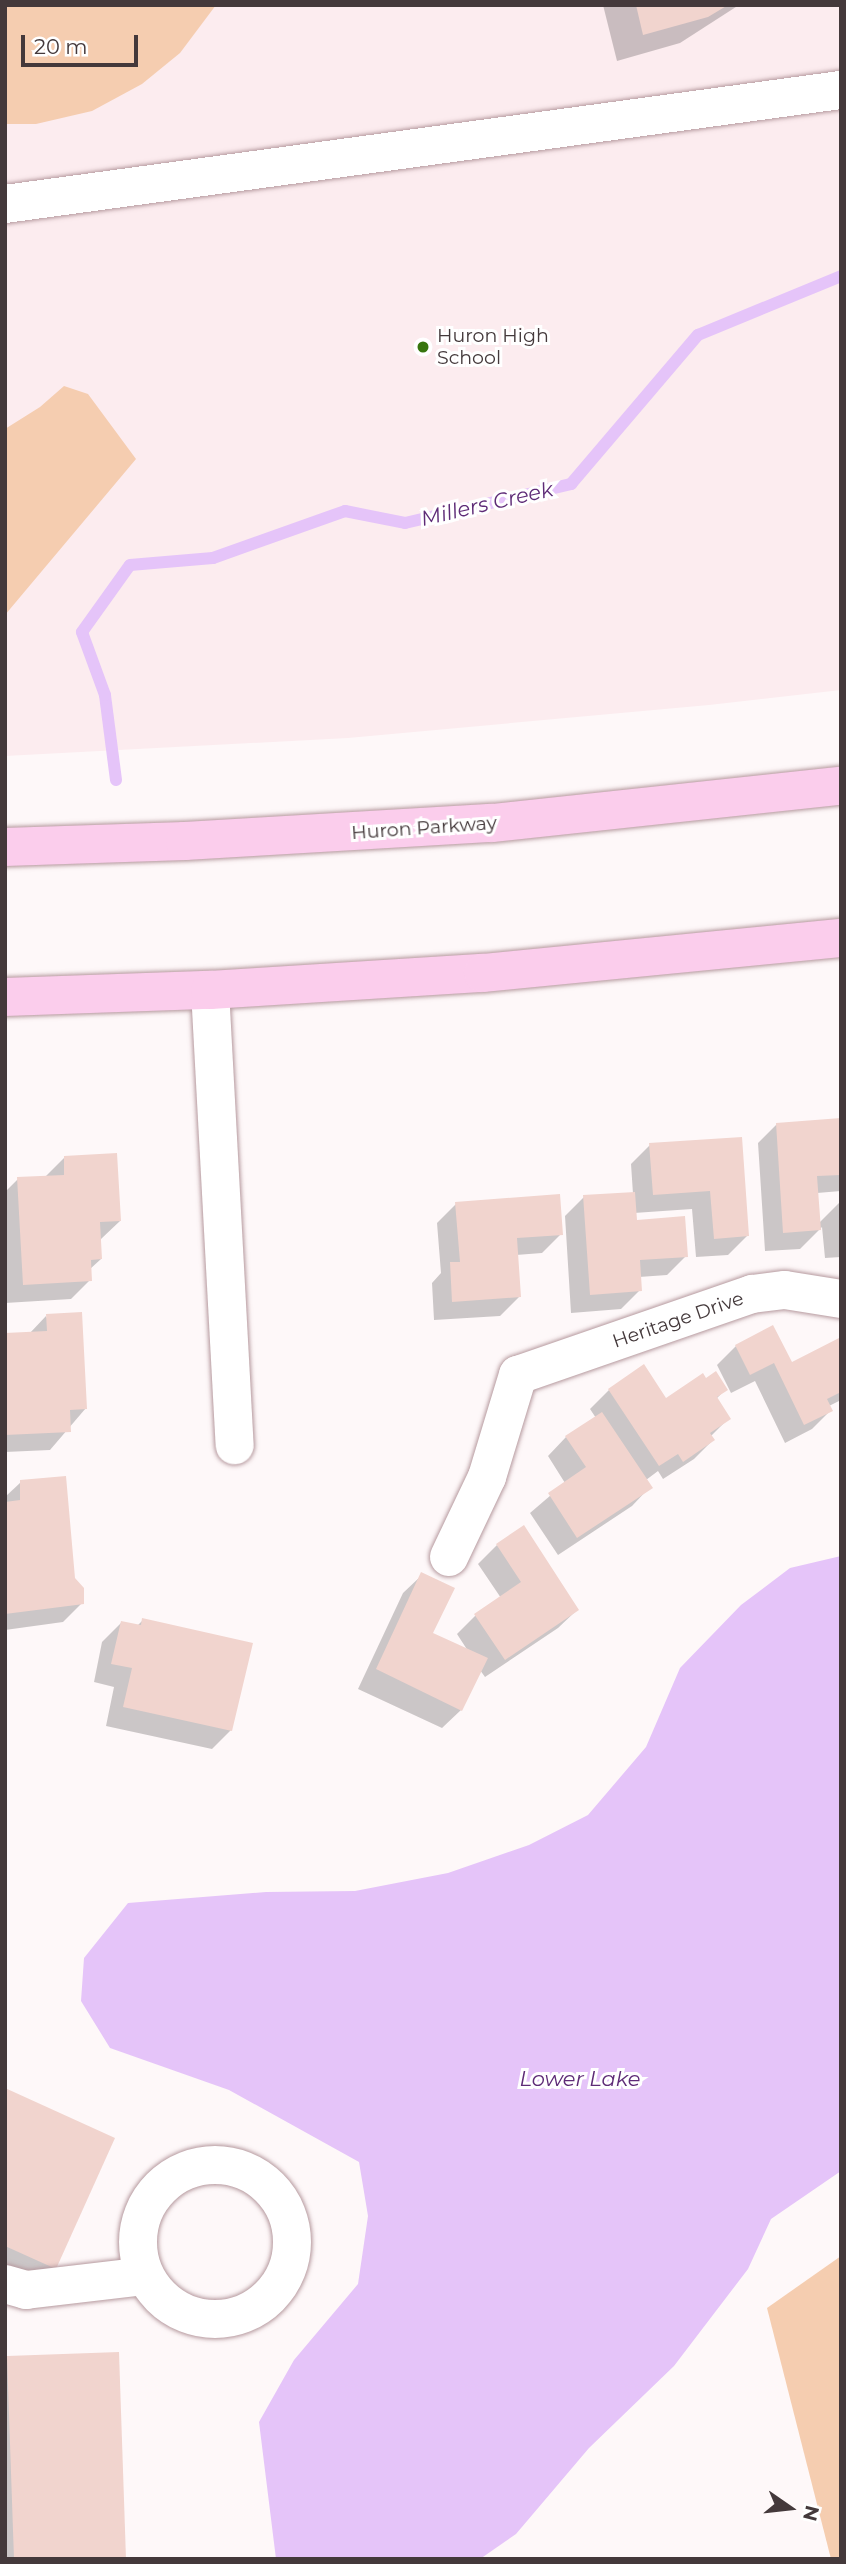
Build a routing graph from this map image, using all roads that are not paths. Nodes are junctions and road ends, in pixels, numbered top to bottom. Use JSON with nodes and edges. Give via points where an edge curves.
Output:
{"nodes":[{"id":1,"x":841,"y":90,"type":"edge"},
{"id":2,"x":5,"y":204,"type":"edge"},
{"id":3,"x":841,"y":786,"type":"edge"},
{"id":4,"x":15,"y":852,"type":"edge"},
{"id":5,"x":841,"y":938,"type":"edge"},
{"id":6,"x":210,"y":990,"type":"junction"},
{"id":7,"x":5,"y":997,"type":"edge"},
{"id":8,"x":841,"y":1299,"type":"edge"},
{"id":9,"x":235,"y":1445,"type":"dead end"},
{"id":10,"x":449,"y":1557,"type":"dead end"},
{"id":11,"x":145,"y":2276,"type":"junction"},
{"id":12,"x":5,"y":2284,"type":"edge"}],
"edges":[{"from":1,"to":2,"type":"street"},
{"from":3,"to":4,"type":"main road","name":"Huron Parkway","via":[[492,823]]},
{"from":5,"to":6,"type":"main road","via":[[483,973]]},
{"from":6,"to":7,"type":"main road"},
{"from":6,"to":9,"type":"street"},
{"from":8,"to":10,"type":"street","name":"Heritage Drive","via":[[785,1290],[752,1294],[518,1375],[487,1477]]},
{"from":11,"to":11,"type":"street","via":[[164,2301],[187,2315],[214,2320],[240,2316],[261,2306],[279,2286],[291,2261],[293,2234],[285,2208],[264,2181],[240,2168],[213,2164],[187,2170],[151,2198],[140,2223],[138,2250]]},
{"from":11,"to":12,"type":"street","via":[[26,2290]]}]}
